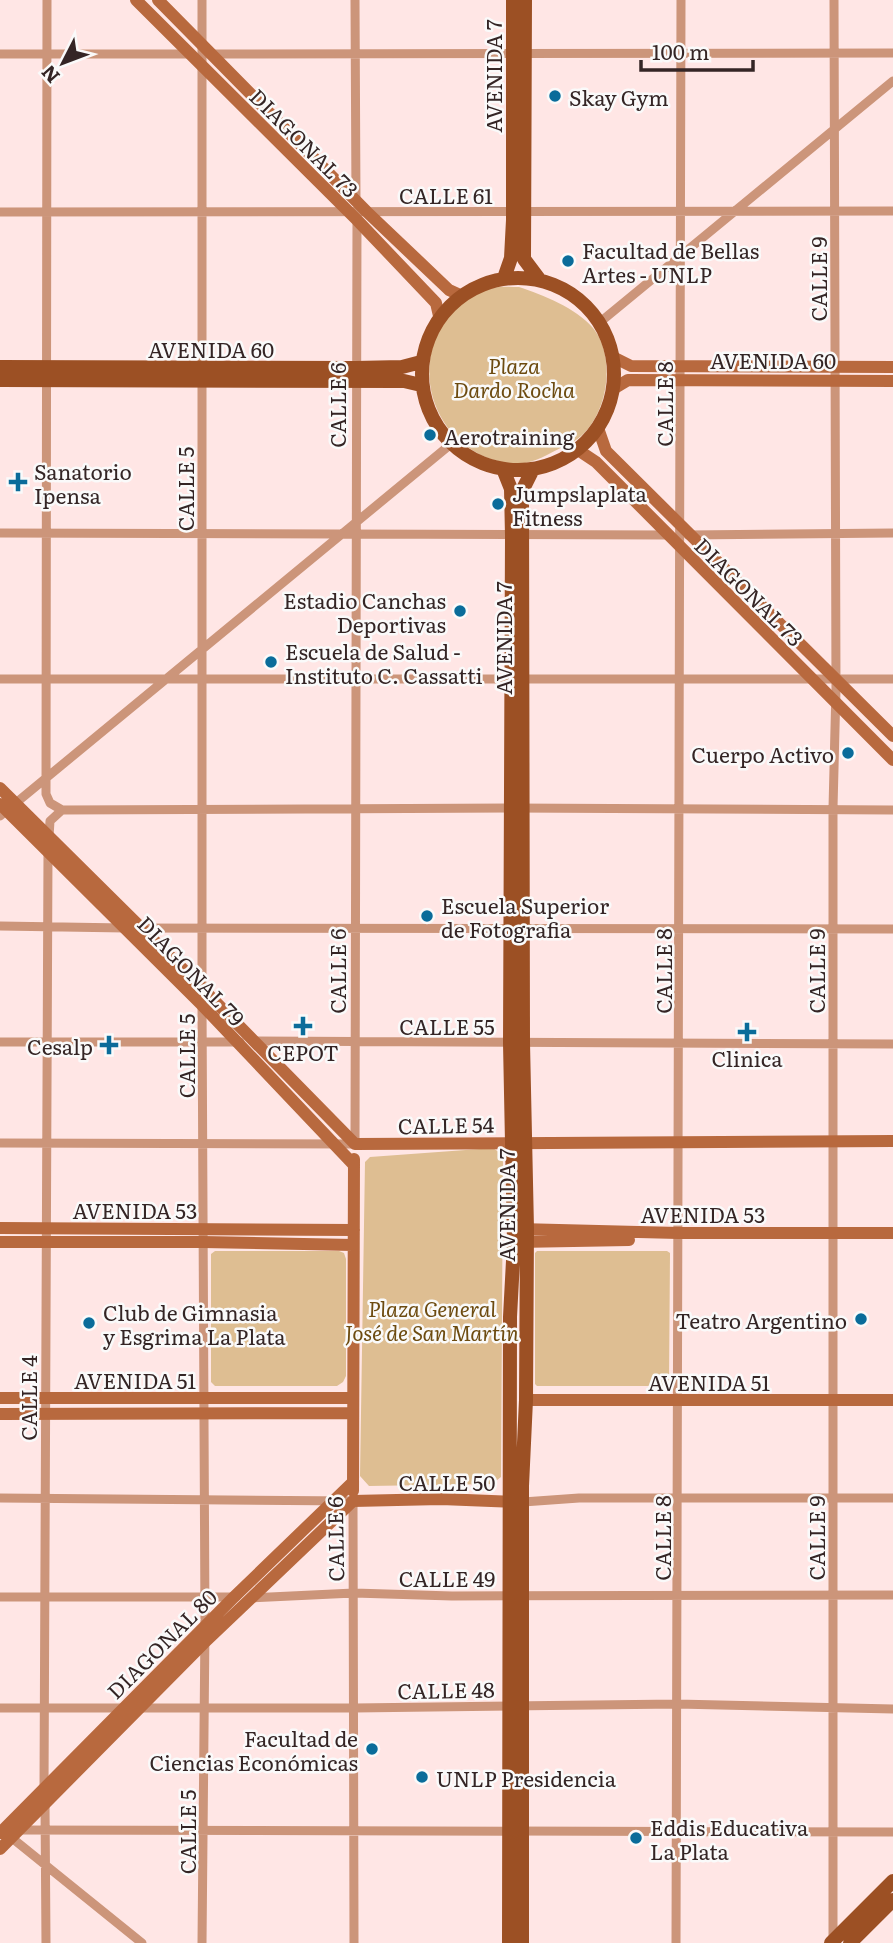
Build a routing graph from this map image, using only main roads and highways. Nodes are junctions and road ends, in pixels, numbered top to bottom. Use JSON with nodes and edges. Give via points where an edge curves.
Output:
{"nodes":[{"id":1,"x":136,"y":0,"type":"edge"},
{"id":2,"x":158,"y":0,"type":"edge"},
{"id":3,"x":513,"y":0,"type":"edge"},
{"id":4,"x":525,"y":0,"type":"edge"},
{"id":5,"x":201,"y":54,"type":"junction"},
{"id":6,"x":519,"y":54,"type":"junction"},
{"id":7,"x":357,"y":211,"type":"junction"},
{"id":8,"x":519,"y":212,"type":"junction"},
{"id":9,"x":504,"y":278,"type":"junction"},
{"id":10,"x":539,"y":279,"type":"junction"},
{"id":11,"x":454,"y":293,"type":"junction"},
{"id":12,"x":438,"y":309,"type":"junction"},
{"id":13,"x":613,"y":357,"type":"junction"},
{"id":14,"x":421,"y":362,"type":"junction"},
{"id":15,"x":0,"y":367,"type":"edge"},
{"id":16,"x":893,"y":367,"type":"edge"},
{"id":17,"x":47,"y":373,"type":"junction"},
{"id":18,"x":403,"y":374,"type":"junction"},
{"id":19,"x":0,"y":380,"type":"edge"},
{"id":20,"x":893,"y":381,"type":"edge"},
{"id":21,"x":421,"y":385,"type":"junction"},
{"id":22,"x":613,"y":389,"type":"junction"},
{"id":23,"x":598,"y":428,"type":"junction"},
{"id":24,"x":578,"y":450,"type":"junction"},
{"id":25,"x":606,"y":451,"type":"junction"},
{"id":26,"x":596,"y":462,"type":"junction"},
{"id":27,"x":503,"y":469,"type":"junction"},
{"id":28,"x":533,"y":469,"type":"junction"},
{"id":29,"x":517,"y":535,"type":"junction"},
{"id":30,"x":679,"y":536,"type":"junction"},
{"id":31,"x":893,"y":736,"type":"edge"},
{"id":32,"x":893,"y":760,"type":"edge"},
{"id":33,"x":0,"y":788,"type":"edge"},
{"id":34,"x":4,"y":809,"type":"edge"},
{"id":35,"x":893,"y":1141,"type":"edge"},
{"id":36,"x":519,"y":1142,"type":"junction"},
{"id":37,"x":355,"y":1144,"type":"junction"},
{"id":38,"x":354,"y":1165,"type":"junction"},
{"id":39,"x":0,"y":1228,"type":"edge"},
{"id":40,"x":354,"y":1230,"type":"junction"},
{"id":41,"x":893,"y":1233,"type":"edge"},
{"id":42,"x":203,"y":1235,"type":"junction"},
{"id":43,"x":520,"y":1236,"type":"junction"},
{"id":44,"x":833,"y":1237,"type":"junction"},
{"id":45,"x":893,"y":1241,"type":"edge"},
{"id":46,"x":0,"y":1242,"type":"edge"},
{"id":47,"x":353,"y":1245,"type":"junction"},
{"id":48,"x":0,"y":1398,"type":"edge"},
{"id":49,"x":354,"y":1398,"type":"junction"},
{"id":50,"x":526,"y":1400,"type":"junction"},
{"id":51,"x":893,"y":1400,"type":"edge"},
{"id":52,"x":353,"y":1413,"type":"junction"},
{"id":53,"x":0,"y":1414,"type":"edge"},
{"id":54,"x":352,"y":1483,"type":"junction"},
{"id":55,"x":353,"y":1501,"type":"junction"},
{"id":56,"x":517,"y":1502,"type":"junction"},
{"id":57,"x":516,"y":1830,"type":"junction"},
{"id":58,"x":5,"y":1831,"type":"edge"},
{"id":59,"x":0,"y":1849,"type":"edge"},
{"id":60,"x":893,"y":1881,"type":"edge"},
{"id":61,"x":893,"y":1900,"type":"edge"},
{"id":62,"x":832,"y":1942,"type":"edge"},
{"id":63,"x":509,"y":1943,"type":"edge"},
{"id":64,"x":522,"y":1943,"type":"edge"},
{"id":65,"x":850,"y":1943,"type":"edge"}],
"edges":[{"from":1,"to":5,"type":"main road","name":"DIAGONAL 73"},
{"from":2,"to":5,"type":"main road","name":"DIAGONAL 73"},
{"from":3,"to":6,"type":"main road","name":"AVENIDA 7"},
{"from":4,"to":6,"type":"main road","name":"AVENIDA 7"},
{"from":5,"to":7,"type":"main road","name":"DIAGONAL 73"},
{"from":6,"to":8,"type":"main road","name":"AVENIDA 7"},
{"from":7,"to":11,"type":"main road","name":"DIAGONAL 73"},
{"from":7,"to":12,"type":"main road","name":"DIAGONAL 73"},
{"from":8,"to":9,"type":"main road","name":"AVENIDA 7"},
{"from":8,"to":10,"type":"main road","name":"AVENIDA 7","via":[[524,259]]},
{"from":9,"to":10,"type":"main road"},
{"from":9,"to":11,"type":"main road"},
{"from":10,"to":13,"type":"main road","via":[[585,305],[599,323]]},
{"from":11,"to":12,"type":"main road"},
{"from":12,"to":14,"type":"main road"},
{"from":13,"to":16,"type":"main road","name":"AVENIDA 60","via":[[631,366]]},
{"from":13,"to":22,"type":"main road"},
{"from":14,"to":18,"type":"main road","name":"AVENIDA 60"},
{"from":14,"to":21,"type":"main road"},
{"from":15,"to":17,"type":"main road","name":"AVENIDA 60"},
{"from":17,"to":18,"type":"main road","name":"AVENIDA 60"},
{"from":17,"to":19,"type":"main road","name":"AVENIDA 60"},
{"from":18,"to":21,"type":"main road","name":"AVENIDA 60"},
{"from":20,"to":22,"type":"main road","name":"AVENIDA 60","via":[[628,380]]},
{"from":21,"to":27,"type":"main road","via":[[430,414],[451,444],[478,462]]},
{"from":22,"to":23,"type":"main road"},
{"from":23,"to":24,"type":"main road"},
{"from":23,"to":25,"type":"main road","name":"DIAGONAL 73"},
{"from":24,"to":26,"type":"main road","name":"DIAGONAL 73"},
{"from":24,"to":28,"type":"main road"},
{"from":25,"to":26,"type":"main road","via":[[599,453]]},
{"from":25,"to":30,"type":"main road","name":"DIAGONAL 73"},
{"from":26,"to":30,"type":"main road","name":"DIAGONAL 73"},
{"from":27,"to":28,"type":"main road"},
{"from":27,"to":29,"type":"main road","name":"AVENIDA 7","via":[[511,489]]},
{"from":28,"to":29,"type":"main road","name":"AVENIDA 7","via":[[522,491]]},
{"from":29,"to":36,"type":"main road","name":"AVENIDA 7"},
{"from":30,"to":31,"type":"main road","name":"DIAGONAL 73"},
{"from":30,"to":32,"type":"main road","name":"DIAGONAL 73"},
{"from":33,"to":34,"type":"main road","name":"DIAGONAL 79"},
{"from":34,"to":37,"type":"main road","name":"DIAGONAL 79","via":[[49,837]]},
{"from":34,"to":38,"type":"main road","name":"DIAGONAL 79","via":[[202,1005]]},
{"from":35,"to":36,"type":"main road","name":"CALLE 54"},
{"from":36,"to":37,"type":"main road","name":"CALLE 54"},
{"from":36,"to":43,"type":"main road","name":"AVENIDA 7"},
{"from":37,"to":38,"type":"main road","name":"CALLE 6"},
{"from":38,"to":40,"type":"main road","name":"CALLE 6"},
{"from":39,"to":42,"type":"main road","name":"AVENIDA 53"},
{"from":40,"to":42,"type":"main road","name":"AVENIDA 53"},
{"from":40,"to":47,"type":"main road","name":"CALLE 6"},
{"from":41,"to":44,"type":"main road","name":"AVENIDA 53"},
{"from":42,"to":46,"type":"main road","name":"AVENIDA 53"},
{"from":42,"to":47,"type":"main road","name":"AVENIDA 53"},
{"from":43,"to":44,"type":"main road","name":"AVENIDA 53"},
{"from":43,"to":50,"type":"main road","name":"AVENIDA 7"},
{"from":43,"to":56,"type":"main road","name":"AVENIDA 7","via":[[510,1317]]},
{"from":44,"to":45,"type":"main road","name":"AVENIDA 53"},
{"from":47,"to":49,"type":"main road","name":"CALLE 6"},
{"from":48,"to":49,"type":"main road","name":"AVENIDA 51"},
{"from":49,"to":52,"type":"main road","name":"CALLE 6"},
{"from":50,"to":51,"type":"main road","name":"AVENIDA 51"},
{"from":50,"to":56,"type":"main road","name":"AVENIDA 7"},
{"from":52,"to":53,"type":"main road","name":"AVENIDA 51"},
{"from":52,"to":54,"type":"main road","name":"CALLE 6"},
{"from":54,"to":55,"type":"main road","name":"CALLE 6"},
{"from":54,"to":58,"type":"main road","name":"DIAGONAL 80","via":[[233,1597]]},
{"from":55,"to":56,"type":"main road","name":"CALLE 50"},
{"from":55,"to":58,"type":"main road","name":"DIAGONAL 80","via":[[45,1802]]},
{"from":56,"to":57,"type":"main road","name":"AVENIDA 7"},
{"from":57,"to":63,"type":"main road","name":"AVENIDA 7"},
{"from":57,"to":64,"type":"main road","name":"AVENIDA 7"},
{"from":58,"to":59,"type":"main road","name":"DIAGONAL 80"},
{"from":60,"to":62,"type":"main road"},
{"from":61,"to":65,"type":"main road"}]}
